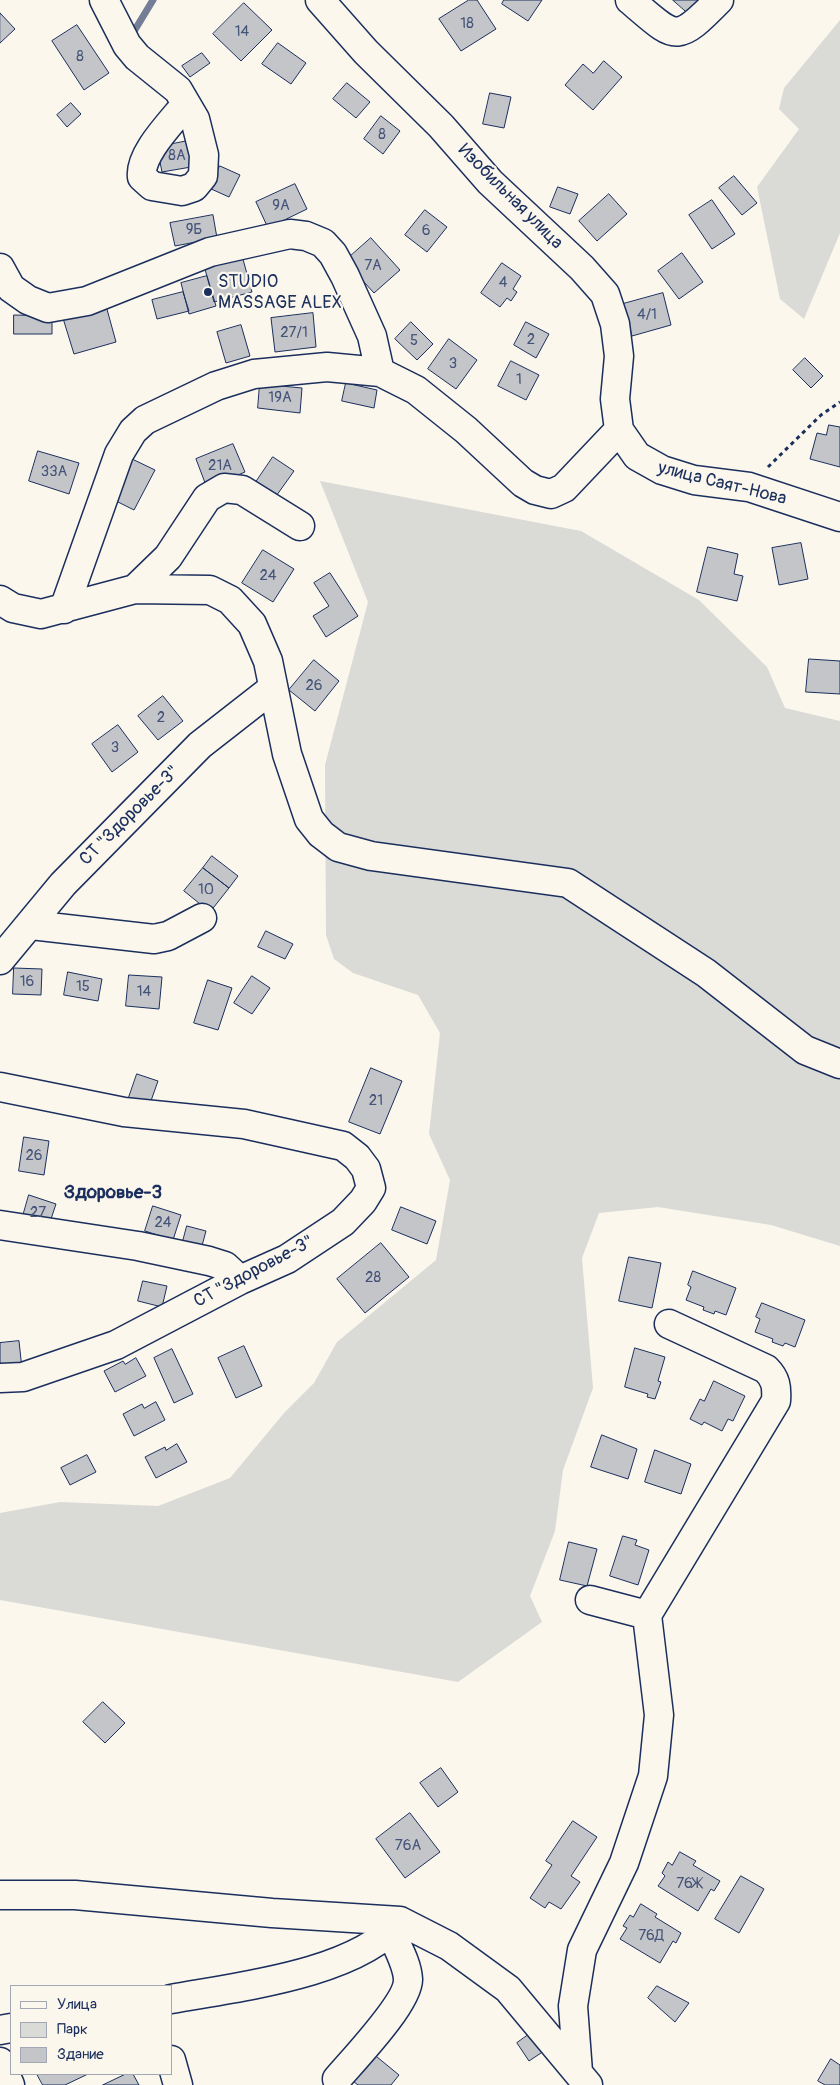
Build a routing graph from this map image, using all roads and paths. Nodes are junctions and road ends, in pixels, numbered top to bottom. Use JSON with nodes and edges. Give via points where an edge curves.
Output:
{"nodes":[{"id":1,"x":104,"y":0,"type":"edge"},
{"id":2,"x":320,"y":0,"type":"edge"},
{"id":3,"x":630,"y":0,"type":"edge"},
{"id":4,"x":719,"y":0,"type":"edge"},
{"id":5,"x":186,"y":104,"type":"dead end"},
{"id":6,"x":0,"y":268,"type":"edge"},
{"id":7,"x":380,"y":372,"type":"junction"},
{"id":8,"x":840,"y":402,"type":"edge"},
{"id":9,"x":619,"y":430,"type":"junction"},
{"id":10,"x":749,"y":487,"type":"junction"},
{"id":11,"x":840,"y":517,"type":"edge"},
{"id":12,"x":300,"y":526,"type":"dead end"},
{"id":13,"x":135,"y":589,"type":"junction"},
{"id":14,"x":0,"y":600,"type":"edge"},
{"id":15,"x":64,"y":609,"type":"junction"},
{"id":16,"x":273,"y":688,"type":"junction"},
{"id":17,"x":202,"y":918,"type":"dead end"},
{"id":18,"x":30,"y":925,"type":"junction"},
{"id":19,"x":0,"y":960,"type":"edge"},
{"id":20,"x":840,"y":1064,"type":"edge"},
{"id":21,"x":0,"y":1088,"type":"edge"},
{"id":22,"x":0,"y":1225,"type":"edge"},
{"id":23,"x":240,"y":1280,"type":"junction"},
{"id":24,"x":669,"y":1324,"type":"dead end"},
{"id":25,"x":0,"y":1378,"type":"edge"},
{"id":26,"x":590,"y":1600,"type":"dead end"},
{"id":27,"x":647,"y":1615,"type":"junction"},
{"id":28,"x":0,"y":1895,"type":"edge"},
{"id":29,"x":396,"y":1927,"type":"junction"},
{"id":30,"x":172,"y":1999,"type":"edge"},
{"id":31,"x":0,"y":2062,"type":"edge"},
{"id":32,"x":172,"y":2064,"type":"edge"},
{"id":33,"x":337,"y":2079,"type":"dead end"},
{"id":34,"x":583,"y":2079,"type":"edge"},
{"id":35,"x":10,"y":2085,"type":"edge"},
{"id":36,"x":178,"y":2085,"type":"edge"}],
"edges":[{"from":1,"to":5,"type":"street","via":[[127,45],[178,90]]},
{"from":2,"to":9,"type":"street","name":"Изобильная улица","via":[[490,182],[582,268],[605,294],[615,324],[619,356],[616,399]]},
{"from":3,"to":4,"type":"street","via":[[661,26],[682,32],[700,20]]},
{"from":6,"to":7,"type":"street","via":[[11,288],[48,308],[87,301],[210,252],[290,234],[306,236],[322,243],[333,254],[345,276],[372,336]]},
{"from":7,"to":9,"type":"street","via":[[416,390],[466,430],[523,483],[550,494],[564,488]]},
{"from":7,"to":15,"type":"street","via":[[327,367],[254,374],[216,386],[145,420],[133,431],[119,454]]},
{"from":8,"to":10,"type":"path","via":[[821,415]]},
{"from":9,"to":10,"type":"street","name":"улица Саят-Нова","via":[[637,456],[662,470],[694,480]]},
{"from":10,"to":11,"type":"street","name":"улица Саят-Нова"},
{"from":12,"to":13,"type":"street","via":[[242,490],[224,488],[207,498],[168,557]]},
{"from":13,"to":15,"type":"street"},
{"from":13,"to":16,"type":"street","via":[[210,590],[230,600],[252,624],[268,661]]},
{"from":14,"to":15,"type":"street","via":[[28,613]]},
{"from":16,"to":18,"type":"street","name":"СТ \"Здоровье-3\"","via":[[200,745],[63,884]]},
{"from":16,"to":20,"type":"street","via":[[287,754],[309,819],[338,847],[371,856],[568,883],[706,973],[805,1050]]},
{"from":17,"to":18,"type":"street","via":[[168,936],[154,939]]},
{"from":18,"to":19,"type":"street","name":"СТ \"Здоровье-3\""},
{"from":21,"to":23,"type":"street","name":"СТ \"Здоровье-3\"","via":[[124,1112],[244,1124],[343,1146],[357,1157],[366,1169],[371,1188],[363,1201],[343,1222],[287,1259]]},
{"from":22,"to":23,"type":"street","via":[[200,1259],[225,1266]]},
{"from":23,"to":25,"type":"street","name":"СТ \"Здоровье-3\"","via":[[116,1346],[23,1377]]},
{"from":24,"to":27,"type":"street","via":[[766,1368],[774,1377],[776,1401]]},
{"from":26,"to":27,"type":"street"},
{"from":27,"to":34,"type":"street","via":[[659,1715],[654,1776],[624,1863],[582,1950],[573,2006]]},
{"from":28,"to":29,"type":"street","via":[[75,1895]]},
{"from":29,"to":30,"type":"street","via":[[357,1954],[329,1964],[268,1982]]},
{"from":29,"to":33,"type":"street","via":[[408,1981],[401,2003]]},
{"from":29,"to":34,"type":"street","via":[[449,1946],[508,1990]]},
{"from":31,"to":35,"type":"street"},
{"from":32,"to":36,"type":"street"}]}
